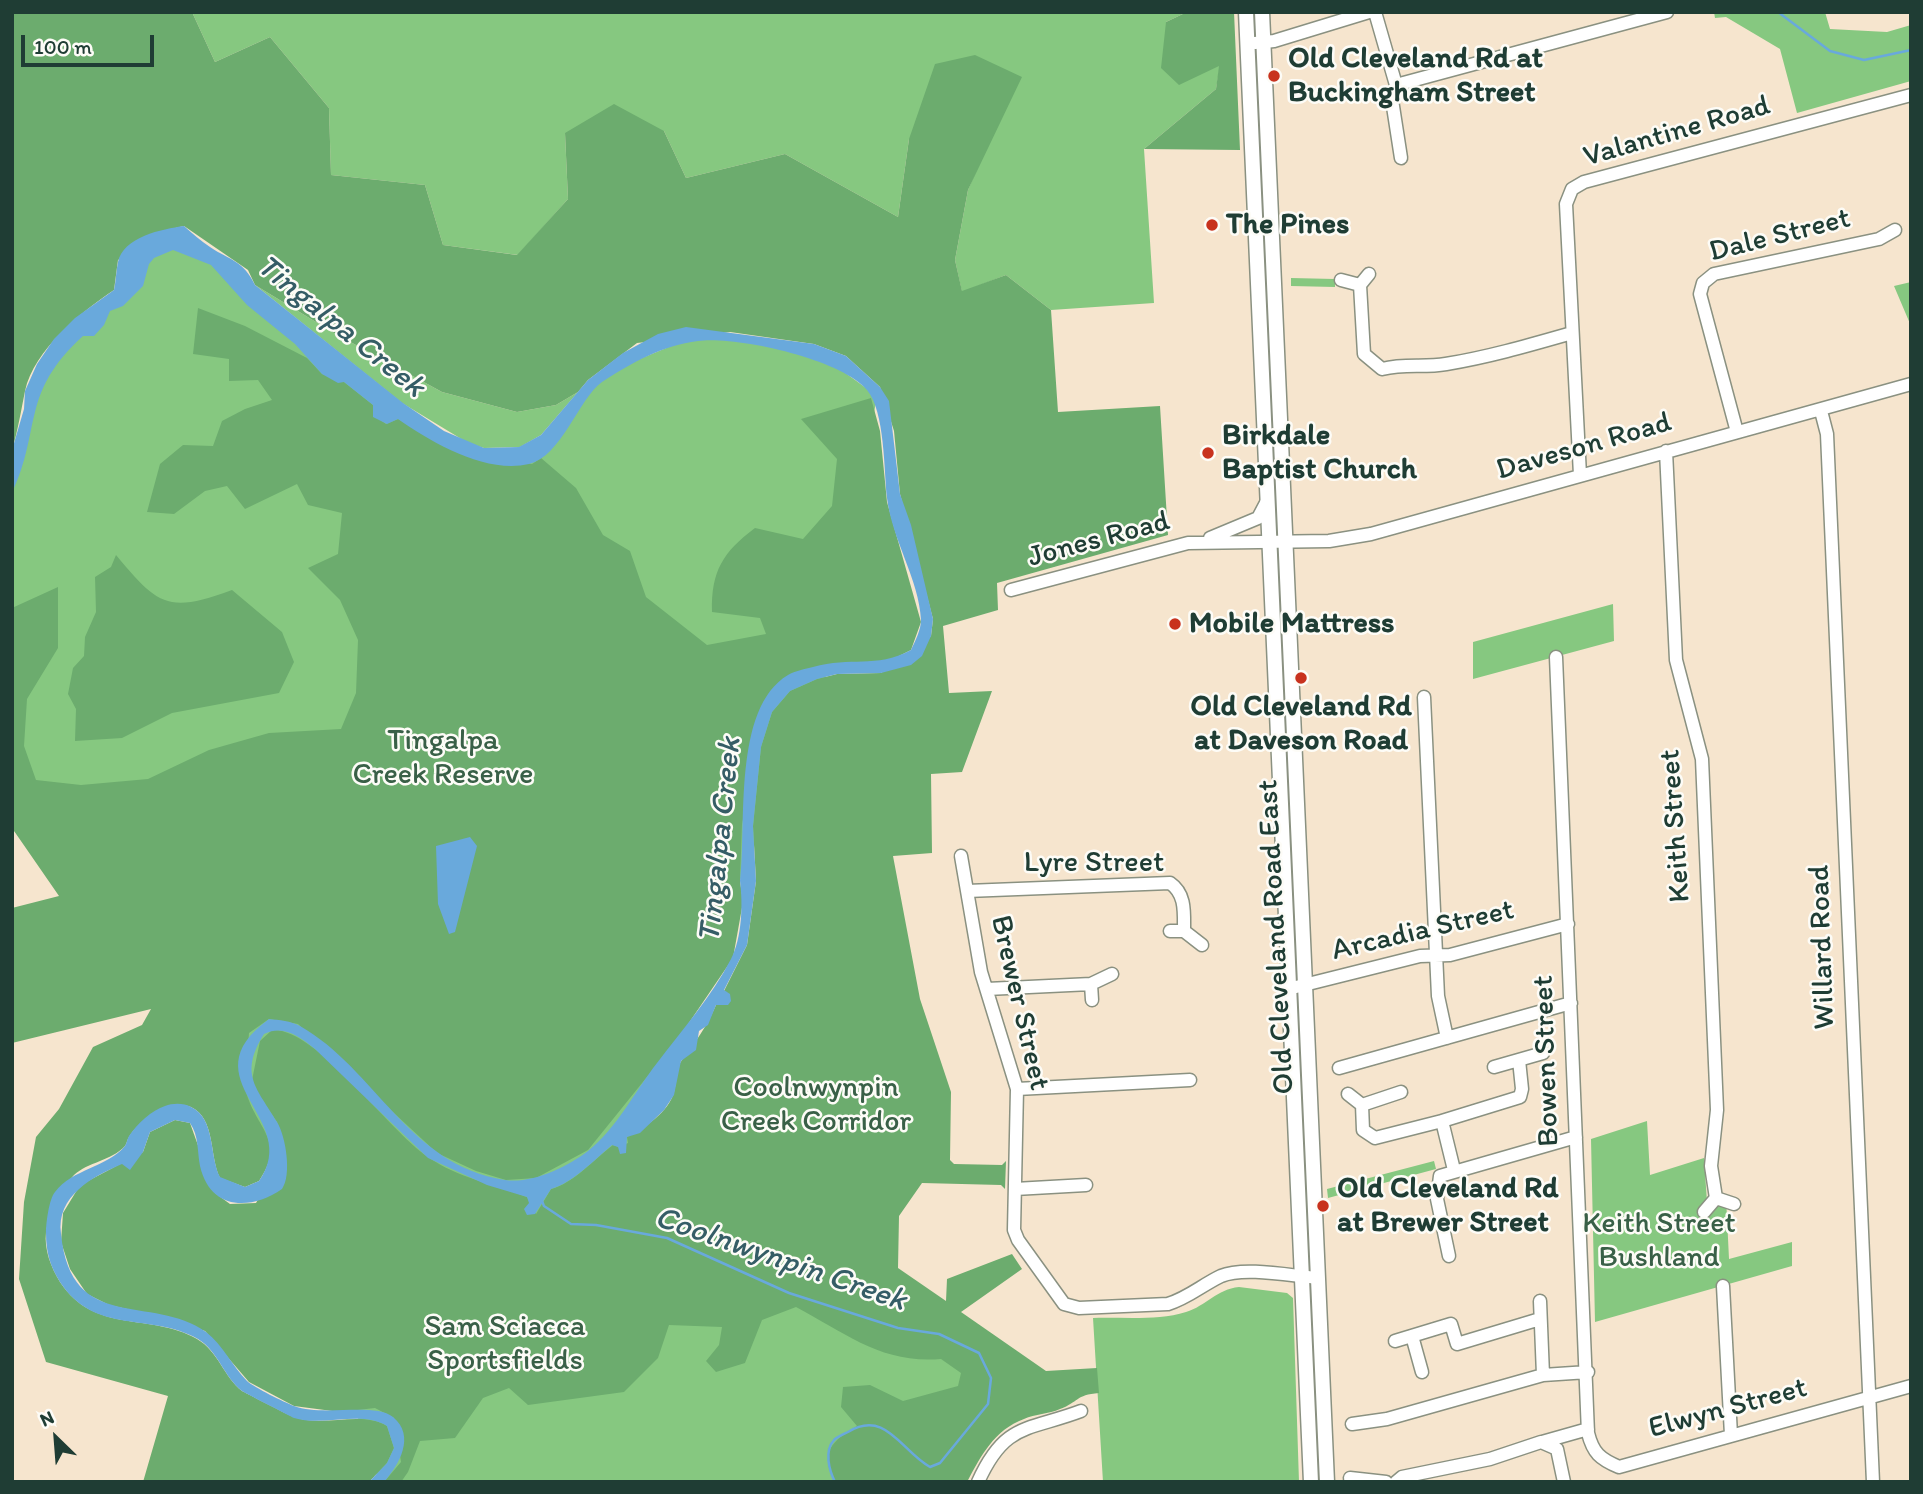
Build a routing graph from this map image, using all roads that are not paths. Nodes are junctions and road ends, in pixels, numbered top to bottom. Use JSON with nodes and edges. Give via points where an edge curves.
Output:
{"nodes":[{"id":1,"x":1246,"y":12,"type":"edge"},
{"id":2,"x":1262,"y":12,"type":"edge"},
{"id":3,"x":1369,"y":12,"type":"edge"},
{"id":4,"x":1375,"y":12,"type":"edge"},
{"id":5,"x":1667,"y":12,"type":"edge"},
{"id":6,"x":1263,"y":42,"type":"junction"},
{"id":7,"x":1248,"y":44,"type":"junction"},
{"id":8,"x":1396,"y":85,"type":"junction"},
{"id":9,"x":1911,"y":95,"type":"edge"},
{"id":10,"x":1401,"y":158,"type":"dead end"},
{"id":11,"x":1895,"y":230,"type":"dead end"},
{"id":12,"x":1368,"y":274,"type":"dead end"},
{"id":13,"x":1341,"y":280,"type":"dead end"},
{"id":14,"x":1360,"y":285,"type":"junction"},
{"id":15,"x":1572,"y":333,"type":"junction"},
{"id":16,"x":1911,"y":384,"type":"edge"},
{"id":17,"x":1821,"y":411,"type":"junction"},
{"id":18,"x":1737,"y":432,"type":"junction"},
{"id":19,"x":1666,"y":451,"type":"junction"},
{"id":20,"x":1580,"y":475,"type":"junction"},
{"id":21,"x":1268,"y":498,"type":"junction"},
{"id":22,"x":1270,"y":540,"type":"junction"},
{"id":23,"x":1200,"y":542,"type":"junction"},
{"id":24,"x":1285,"y":542,"type":"junction"},
{"id":25,"x":1011,"y":590,"type":"dead end"},
{"id":26,"x":1556,"y":657,"type":"dead end"},
{"id":27,"x":1424,"y":697,"type":"dead end"},
{"id":28,"x":961,"y":856,"type":"dead end"},
{"id":29,"x":967,"y":891,"type":"junction"},
{"id":30,"x":1568,"y":924,"type":"junction"},
{"id":31,"x":1184,"y":930,"type":"junction"},
{"id":32,"x":1170,"y":931,"type":"dead end"},
{"id":33,"x":1202,"y":945,"type":"dead end"},
{"id":34,"x":1438,"y":956,"type":"junction"},
{"id":35,"x":1112,"y":974,"type":"dead end"},
{"id":36,"x":1091,"y":984,"type":"junction"},
{"id":37,"x":1305,"y":986,"type":"junction"},
{"id":38,"x":1290,"y":988,"type":"junction"},
{"id":39,"x":987,"y":989,"type":"junction"},
{"id":40,"x":1092,"y":1000,"type":"dead end"},
{"id":41,"x":1571,"y":1003,"type":"junction"},
{"id":42,"x":1447,"y":1038,"type":"junction"},
{"id":43,"x":1543,"y":1053,"type":"dead end"},
{"id":44,"x":1519,"y":1060,"type":"junction"},
{"id":45,"x":1494,"y":1067,"type":"dead end"},
{"id":46,"x":1339,"y":1068,"type":"dead end"},
{"id":47,"x":1190,"y":1080,"type":"dead end"},
{"id":48,"x":1017,"y":1089,"type":"junction"},
{"id":49,"x":1401,"y":1092,"type":"dead end"},
{"id":50,"x":1348,"y":1094,"type":"dead end"},
{"id":51,"x":1362,"y":1105,"type":"junction"},
{"id":52,"x":1442,"y":1121,"type":"junction"},
{"id":53,"x":1576,"y":1137,"type":"junction"},
{"id":54,"x":1454,"y":1170,"type":"junction"},
{"id":55,"x":1086,"y":1185,"type":"dead end"},
{"id":56,"x":1015,"y":1189,"type":"junction"},
{"id":57,"x":1716,"y":1198,"type":"junction"},
{"id":58,"x":1734,"y":1204,"type":"dead end"},
{"id":59,"x":1704,"y":1212,"type":"dead end"},
{"id":60,"x":1449,"y":1256,"type":"dead end"},
{"id":61,"x":1302,"y":1277,"type":"junction"},
{"id":62,"x":1318,"y":1278,"type":"junction"},
{"id":63,"x":1723,"y":1286,"type":"dead end"},
{"id":64,"x":1540,"y":1301,"type":"dead end"},
{"id":65,"x":1540,"y":1319,"type":"junction"},
{"id":66,"x":1412,"y":1336,"type":"junction"},
{"id":67,"x":1395,"y":1341,"type":"dead end"},
{"id":68,"x":1422,"y":1372,"type":"dead end"},
{"id":69,"x":1588,"y":1372,"type":"junction"},
{"id":70,"x":1543,"y":1375,"type":"junction"},
{"id":71,"x":1911,"y":1386,"type":"edge"},
{"id":72,"x":1869,"y":1398,"type":"junction"},
{"id":73,"x":1081,"y":1411,"type":"dead end"},
{"id":74,"x":1352,"y":1424,"type":"dead end"},
{"id":75,"x":1588,"y":1431,"type":"junction"},
{"id":76,"x":1731,"y":1435,"type":"junction"},
{"id":77,"x":1541,"y":1443,"type":"junction"},
{"id":78,"x":1557,"y":1449,"type":"junction"},
{"id":79,"x":1601,"y":1460,"type":"joint"},
{"id":80,"x":1350,"y":1478,"type":"dead end"},
{"id":81,"x":978,"y":1482,"type":"edge"},
{"id":82,"x":1311,"y":1482,"type":"edge"},
{"id":83,"x":1326,"y":1482,"type":"edge"},
{"id":84,"x":1386,"y":1482,"type":"edge"},
{"id":85,"x":1396,"y":1482,"type":"edge"},
{"id":86,"x":1564,"y":1482,"type":"edge"},
{"id":87,"x":1873,"y":1482,"type":"edge"}],
"edges":[{"from":1,"to":7,"type":"main road","name":"Old Cleveland Road East"},
{"from":2,"to":6,"type":"main road","name":"Old Cleveland Road East"},
{"from":3,"to":6,"type":"street"},
{"from":4,"to":8,"type":"street"},
{"from":5,"to":8,"type":"street"},
{"from":6,"to":7,"type":"street"},
{"from":6,"to":24,"type":"main road","name":"Old Cleveland Road East"},
{"from":7,"to":21,"type":"main road","name":"Old Cleveland Road East"},
{"from":8,"to":10,"type":"street","via":[[1392,100]]},
{"from":9,"to":15,"type":"street","name":"Valantine Road","via":[[1584,182],[1572,189],[1566,204]]},
{"from":11,"to":18,"type":"street","name":"Dale Street","via":[[1880,239],[1714,274],[1703,283],[1700,294]]},
{"from":12,"to":14,"type":"street"},
{"from":13,"to":14,"type":"street"},
{"from":14,"to":15,"type":"street","via":[[1364,354],[1381,369],[1475,359]]},
{"from":15,"to":20,"type":"street","name":"Valantine Road"},
{"from":16,"to":17,"type":"street","name":"Daveson Road"},
{"from":17,"to":18,"type":"street","name":"Daveson Road"},
{"from":17,"to":72,"type":"street","name":"Willard Road","via":[[1828,448]]},
{"from":18,"to":19,"type":"street","name":"Daveson Road"},
{"from":19,"to":20,"type":"street","name":"Daveson Road"},
{"from":19,"to":57,"type":"street","name":"Keith Street","via":[[1676,660],[1702,759],[1717,1110],[1711,1166]]},
{"from":20,"to":24,"type":"street","name":"Daveson Road","via":[[1371,534]]},
{"from":21,"to":22,"type":"main road","name":"Old Cleveland Road East"},
{"from":21,"to":23,"type":"street","name":"Jones Road","via":[[1258,519]]},
{"from":22,"to":23,"type":"street","name":"Jones Road"},
{"from":22,"to":24,"type":"street","name":"Daveson Road"},
{"from":22,"to":38,"type":"main road","name":"Old Cleveland Road East"},
{"from":23,"to":25,"type":"street","name":"Jones Road"},
{"from":24,"to":37,"type":"main road","name":"Old Cleveland Road East"},
{"from":26,"to":30,"type":"street","name":"Bowen Street"},
{"from":27,"to":34,"type":"street"},
{"from":28,"to":29,"type":"street","name":"Brewer Street"},
{"from":29,"to":31,"type":"street","name":"Lyre Street","via":[[1170,883],[1183,900]]},
{"from":29,"to":39,"type":"street","name":"Brewer Street"},
{"from":30,"to":34,"type":"street","name":"Arcadia Street"},
{"from":30,"to":41,"type":"street","name":"Bowen Street"},
{"from":31,"to":32,"type":"street"},
{"from":31,"to":33,"type":"street"},
{"from":34,"to":37,"type":"street","name":"Arcadia Street","via":[[1420,956]]},
{"from":34,"to":42,"type":"street"},
{"from":35,"to":36,"type":"street"},
{"from":36,"to":39,"type":"street"},
{"from":36,"to":40,"type":"street"},
{"from":37,"to":38,"type":"street","name":"Arcadia Street"},
{"from":37,"to":62,"type":"main road","name":"Old Cleveland Road East"},
{"from":38,"to":61,"type":"main road","name":"Old Cleveland Road East"},
{"from":39,"to":48,"type":"street","name":"Brewer Street"},
{"from":41,"to":42,"type":"street"},
{"from":41,"to":53,"type":"street","name":"Bowen Street"},
{"from":42,"to":46,"type":"street"},
{"from":43,"to":44,"type":"street"},
{"from":44,"to":45,"type":"street"},
{"from":44,"to":52,"type":"street","via":[[1520,1097]]},
{"from":47,"to":48,"type":"street"},
{"from":48,"to":56,"type":"street","name":"Brewer Street"},
{"from":49,"to":51,"type":"street"},
{"from":50,"to":51,"type":"street"},
{"from":51,"to":52,"type":"street","via":[[1363,1130],[1375,1138]]},
{"from":52,"to":54,"type":"street"},
{"from":53,"to":54,"type":"street"},
{"from":53,"to":69,"type":"street","name":"Bowen Street"},
{"from":54,"to":60,"type":"street","via":[[1440,1176],[1437,1199]]},
{"from":55,"to":56,"type":"street"},
{"from":56,"to":61,"type":"street","name":"Brewer Street","via":[[1018,1240],[1064,1304],[1079,1308],[1168,1304],[1222,1275],[1241,1272]]},
{"from":57,"to":58,"type":"street"},
{"from":57,"to":59,"type":"street"},
{"from":61,"to":62,"type":"street","name":"Brewer Street"},
{"from":61,"to":82,"type":"main road","name":"Old Cleveland Road East"},
{"from":62,"to":83,"type":"main road","name":"Old Cleveland Road East"},
{"from":63,"to":76,"type":"street"},
{"from":64,"to":65,"type":"street"},
{"from":65,"to":66,"type":"street","via":[[1457,1344],[1451,1324]]},
{"from":65,"to":70,"type":"street"},
{"from":66,"to":67,"type":"street"},
{"from":66,"to":68,"type":"street"},
{"from":69,"to":70,"type":"street"},
{"from":69,"to":75,"type":"street","name":"Bowen Street"},
{"from":70,"to":74,"type":"street","via":[[1387,1419]]},
{"from":71,"to":72,"type":"street","name":"Elwyn Street"},
{"from":72,"to":76,"type":"street","name":"Elwyn Street"},
{"from":72,"to":87,"type":"street","name":"Willard Road"},
{"from":73,"to":81,"type":"street","via":[[1019,1430],[988,1460]]},
{"from":75,"to":77,"type":"street"},
{"from":75,"to":78,"type":"street","via":[[1563,1439]]},
{"from":75,"to":79,"type":"street","name":"Bowen Street"},
{"from":76,"to":79,"type":"street","name":"Elwyn Street","via":[[1619,1467]]},
{"from":77,"to":78,"type":"street"},
{"from":77,"to":85,"type":"street"},
{"from":78,"to":86,"type":"street"},
{"from":80,"to":84,"type":"street"}]}
